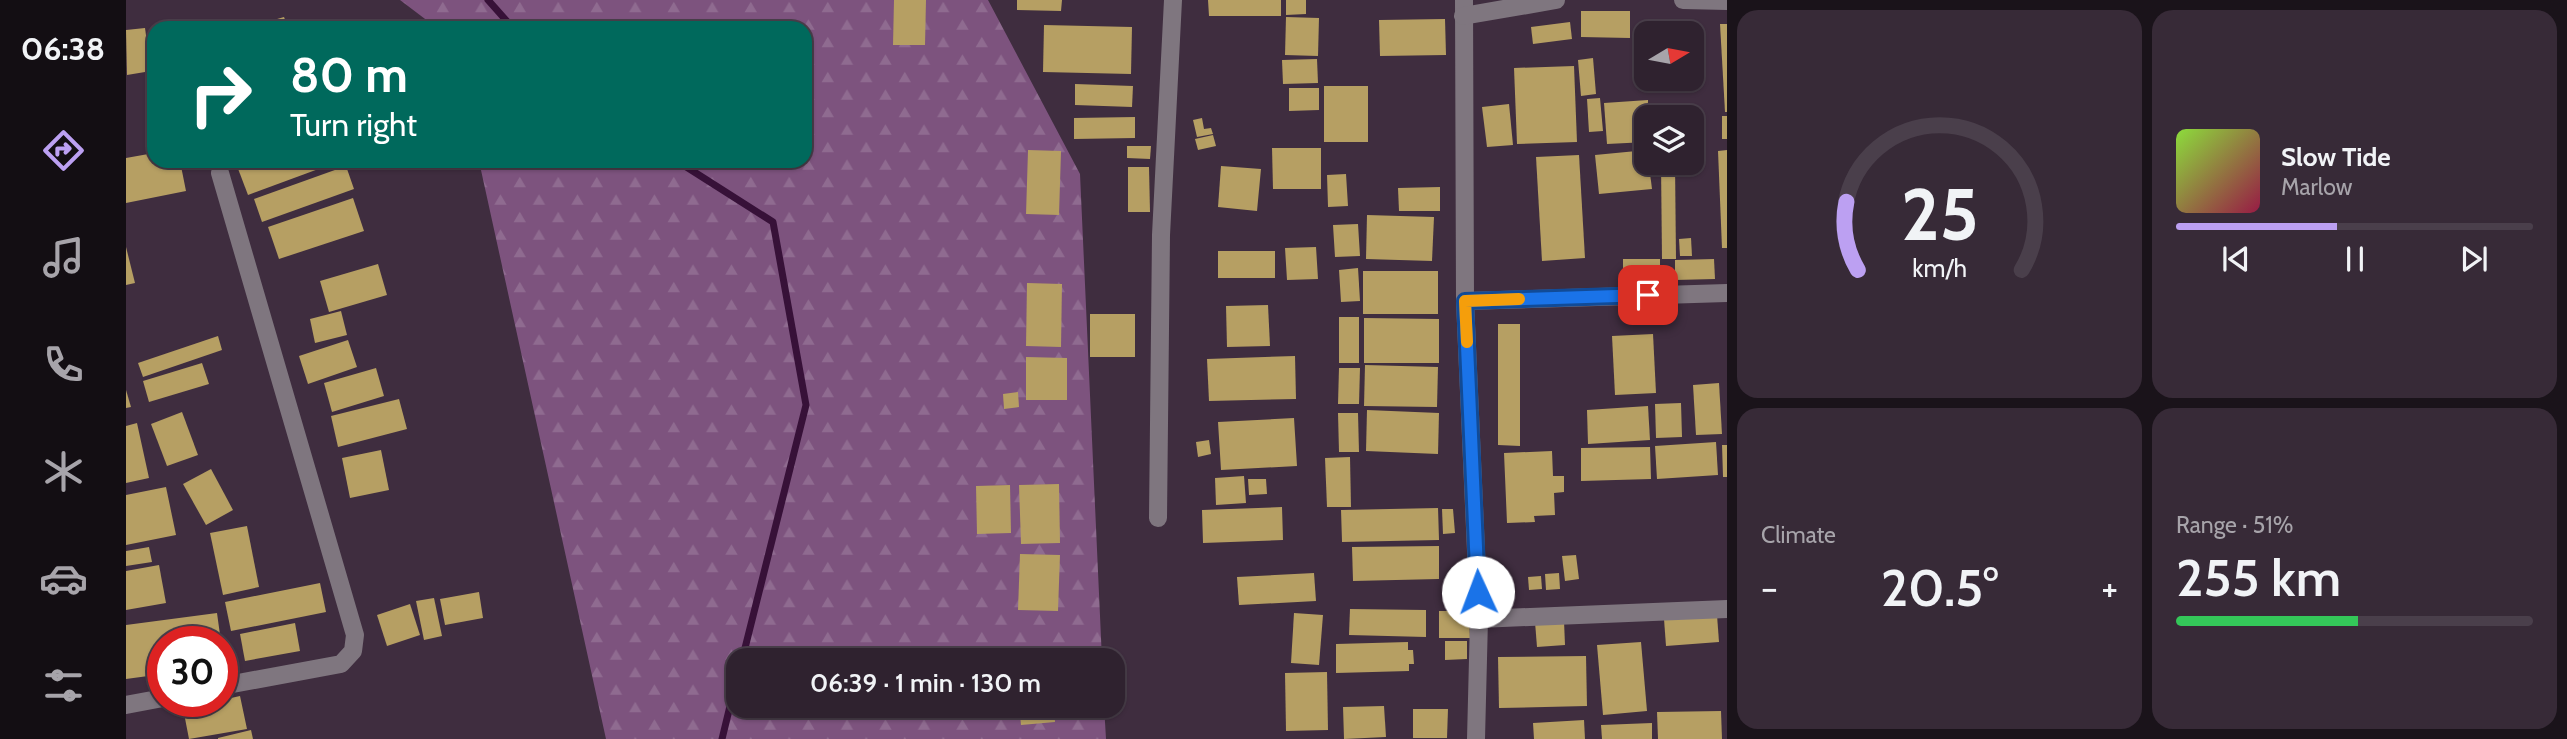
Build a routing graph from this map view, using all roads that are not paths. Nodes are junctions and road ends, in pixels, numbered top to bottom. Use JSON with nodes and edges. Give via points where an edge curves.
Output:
{"nodes":[{"id":1,"x":1173,"y":0,"type":"edge"},
{"id":2,"x":1556,"y":0,"type":"edge"},
{"id":3,"x":1683,"y":0,"type":"edge"},
{"id":4,"x":1727,"y":1,"type":"edge"},
{"id":5,"x":1463,"y":8,"type":"edge"},
{"id":6,"x":220,"y":173,"type":"dead end"},
{"id":7,"x":1727,"y":293,"type":"edge"},
{"id":8,"x":1465,"y":301,"type":"junction"},
{"id":9,"x":1158,"y":518,"type":"dead end"},
{"id":10,"x":1727,"y":609,"type":"edge"},
{"id":11,"x":1479,"y":619,"type":"junction"},
{"id":12,"x":238,"y":684,"type":"edge"},
{"id":13,"x":147,"y":701,"type":"edge"},
{"id":14,"x":126,"y":705,"type":"edge"},
{"id":15,"x":1476,"y":739,"type":"edge"}],
"edges":[{"from":1,"to":9,"type":"street","via":[[1161,235]]},
{"from":2,"to":5,"type":"street"},
{"from":3,"to":4,"type":"street"},
{"from":5,"to":8,"type":"street"},
{"from":6,"to":12,"type":"street","via":[[355,635],[353,651],[341,664]]},
{"from":7,"to":8,"type":"street"},
{"from":8,"to":11,"type":"street"},
{"from":10,"to":11,"type":"street"},
{"from":11,"to":15,"type":"street"},
{"from":13,"to":14,"type":"street"}]}
